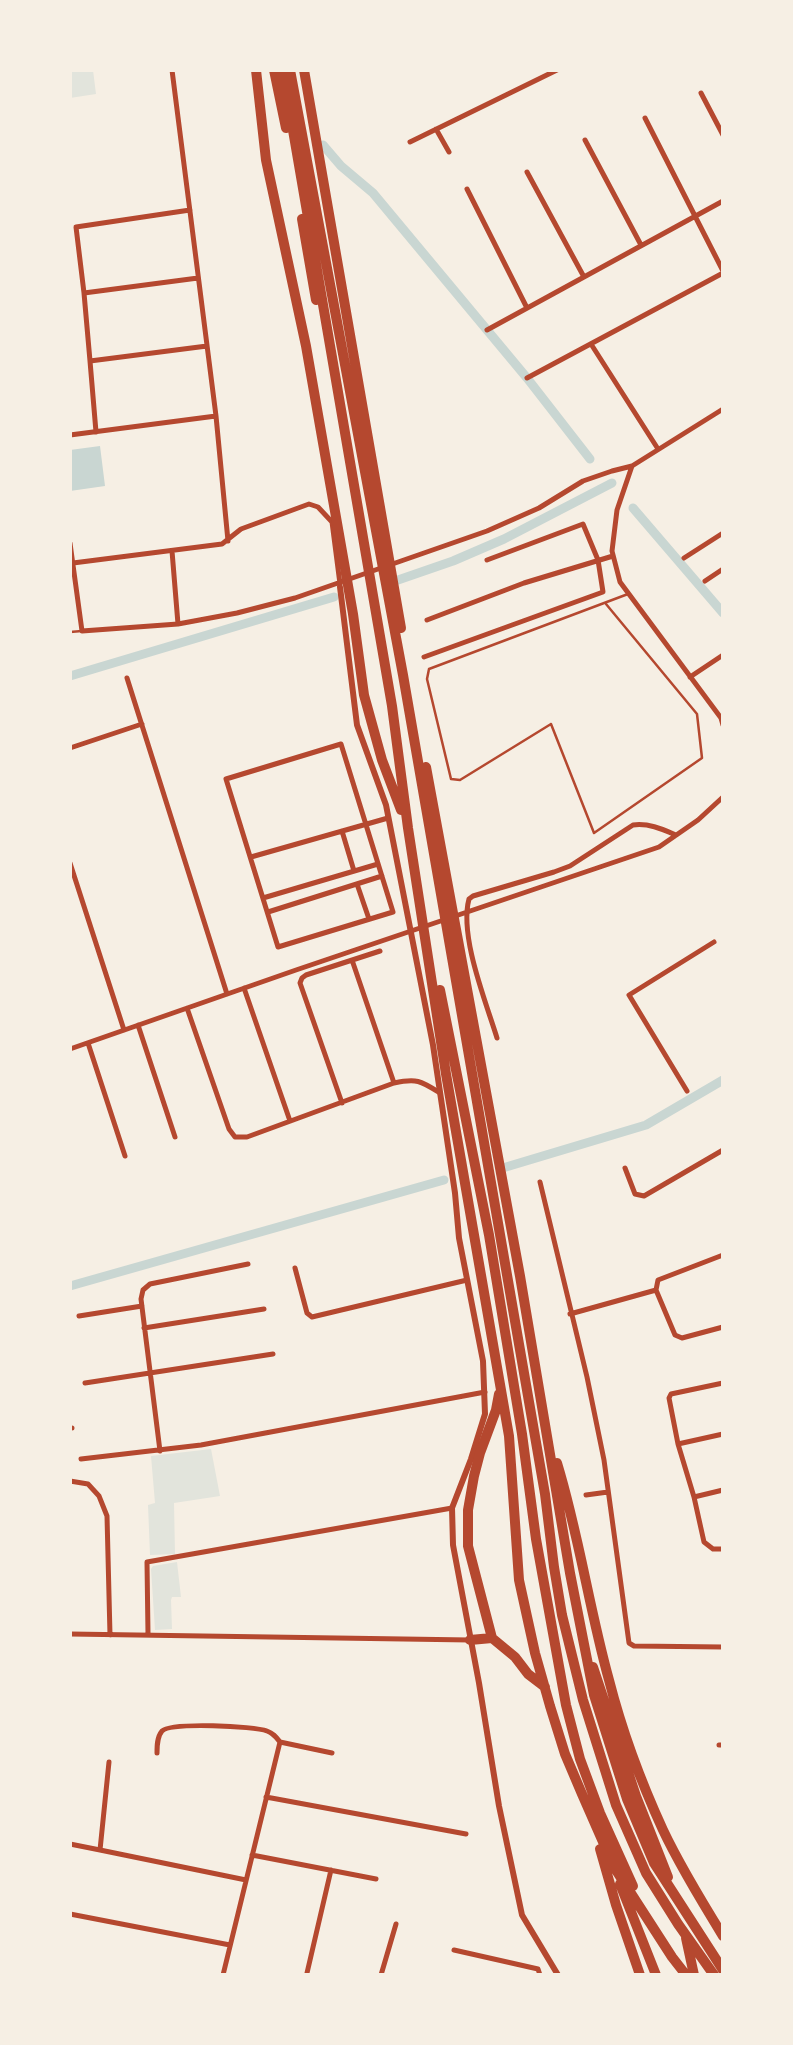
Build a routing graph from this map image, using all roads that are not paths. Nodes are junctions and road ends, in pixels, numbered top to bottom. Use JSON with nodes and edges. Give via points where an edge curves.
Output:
{"nodes":[{"id":1,"x":172,"y":70,"type":"edge"},
{"id":2,"x":256,"y":70,"type":"edge"},
{"id":3,"x":274,"y":70,"type":"edge"},
{"id":4,"x":281,"y":70,"type":"edge"},
{"id":5,"x":290,"y":70,"type":"edge"},
{"id":6,"x":304,"y":70,"type":"edge"},
{"id":7,"x":557,"y":70,"type":"edge"},
{"id":8,"x":701,"y":93,"type":"dead end"},
{"id":9,"x":645,"y":118,"type":"dead end"},
{"id":10,"x":436,"y":130,"type":"junction"},
{"id":11,"x":723,"y":135,"type":"edge"},
{"id":12,"x":585,"y":140,"type":"dead end"},
{"id":13,"x":410,"y":142,"type":"dead end"},
{"id":14,"x":449,"y":152,"type":"dead end"},
{"id":15,"x":527,"y":172,"type":"dead end"},
{"id":16,"x":467,"y":189,"type":"dead end"},
{"id":17,"x":723,"y":201,"type":"edge"},
{"id":18,"x":190,"y":210,"type":"junction"},
{"id":19,"x":694,"y":216,"type":"junction"},
{"id":20,"x":641,"y":245,"type":"junction"},
{"id":21,"x":723,"y":272,"type":"edge"},
{"id":22,"x":584,"y":277,"type":"junction"},
{"id":23,"x":198,"y":278,"type":"junction"},
{"id":24,"x":84,"y":293,"type":"junction"},
{"id":25,"x":527,"y":308,"type":"junction"},
{"id":26,"x":487,"y":330,"type":"dead end"},
{"id":27,"x":591,"y":344,"type":"junction"},
{"id":28,"x":207,"y":346,"type":"junction"},
{"id":29,"x":90,"y":361,"type":"junction"},
{"id":30,"x":527,"y":378,"type":"dead end"},
{"id":31,"x":723,"y":409,"type":"edge"},
{"id":32,"x":216,"y":415,"type":"junction"},
{"id":33,"x":96,"y":432,"type":"junction"},
{"id":34,"x":70,"y":435,"type":"edge"},
{"id":35,"x":658,"y":449,"type":"junction"},
{"id":36,"x":632,"y":466,"type":"junction"},
{"id":37,"x":723,"y":533,"type":"edge"},
{"id":38,"x":228,"y":541,"type":"junction"},
{"id":39,"x":70,"y":543,"type":"edge"},
{"id":40,"x":172,"y":551,"type":"junction"},
{"id":41,"x":613,"y":556,"type":"junction"},
{"id":42,"x":684,"y":558,"type":"dead end"},
{"id":43,"x":487,"y":560,"type":"dead end"},
{"id":44,"x":598,"y":560,"type":"junction"},
{"id":45,"x":73,"y":563,"type":"junction"},
{"id":46,"x":723,"y":569,"type":"edge"},
{"id":47,"x":705,"y":581,"type":"dead end"},
{"id":48,"x":340,"y":587,"type":"joint"},
{"id":49,"x":628,"y":594,"type":"junction"},
{"id":50,"x":606,"y":604,"type":"junction"},
{"id":51,"x":427,"y":620,"type":"dead end"},
{"id":52,"x":178,"y":624,"type":"junction"},
{"id":53,"x":82,"y":631,"type":"junction"},
{"id":54,"x":70,"y":632,"type":"edge"},
{"id":55,"x":723,"y":654,"type":"edge"},
{"id":56,"x":424,"y":657,"type":"dead end"},
{"id":57,"x":690,"y":677,"type":"junction"},
{"id":58,"x":127,"y":678,"type":"dead end"},
{"id":59,"x":142,"y":724,"type":"junction"},
{"id":60,"x":723,"y":724,"type":"edge"},
{"id":61,"x":70,"y":748,"type":"edge"},
{"id":62,"x":723,"y":797,"type":"edge"},
{"id":63,"x":388,"y":818,"type":"junction"},
{"id":64,"x":366,"y":824,"type":"junction"},
{"id":65,"x":342,"y":831,"type":"junction"},
{"id":66,"x":676,"y":835,"type":"junction"},
{"id":67,"x":413,"y":840,"type":"junction"},
{"id":68,"x":250,"y":857,"type":"junction"},
{"id":69,"x":70,"y":863,"type":"edge"},
{"id":70,"x":378,"y":864,"type":"junction"},
{"id":71,"x":354,"y":871,"type":"junction"},
{"id":72,"x":382,"y":876,"type":"junction"},
{"id":73,"x":357,"y":884,"type":"junction"},
{"id":74,"x":263,"y":898,"type":"junction"},
{"id":75,"x":268,"y":912,"type":"junction"},
{"id":76,"x":369,"y":919,"type":"junction"},
{"id":77,"x":714,"y":942,"type":"dead end"},
{"id":78,"x":380,"y":951,"type":"dead end"},
{"id":79,"x":352,"y":960,"type":"junction"},
{"id":80,"x":244,"y":988,"type":"junction"},
{"id":81,"x":227,"y":994,"type":"junction"},
{"id":82,"x":187,"y":1008,"type":"junction"},
{"id":83,"x":138,"y":1026,"type":"junction"},
{"id":84,"x":124,"y":1030,"type":"junction"},
{"id":85,"x":497,"y":1038,"type":"dead end"},
{"id":86,"x":88,"y":1043,"type":"junction"},
{"id":87,"x":70,"y":1049,"type":"edge"},
{"id":88,"x":394,"y":1083,"type":"junction"},
{"id":89,"x":687,"y":1091,"type":"dead end"},
{"id":90,"x":440,"y":1093,"type":"junction"},
{"id":91,"x":342,"y":1103,"type":"junction"},
{"id":92,"x":290,"y":1121,"type":"junction"},
{"id":93,"x":175,"y":1137,"type":"dead end"},
{"id":94,"x":723,"y":1150,"type":"edge"},
{"id":95,"x":125,"y":1156,"type":"dead end"},
{"id":96,"x":625,"y":1168,"type":"dead end"},
{"id":97,"x":540,"y":1182,"type":"dead end"},
{"id":98,"x":723,"y":1255,"type":"edge"},
{"id":99,"x":248,"y":1264,"type":"dead end"},
{"id":100,"x":295,"y":1268,"type":"dead end"},
{"id":101,"x":467,"y":1280,"type":"junction"},
{"id":102,"x":656,"y":1290,"type":"junction"},
{"id":103,"x":142,"y":1306,"type":"junction"},
{"id":104,"x":264,"y":1309,"type":"dead end"},
{"id":105,"x":570,"y":1314,"type":"junction"},
{"id":106,"x":79,"y":1316,"type":"dead end"},
{"id":107,"x":723,"y":1327,"type":"edge"},
{"id":108,"x":144,"y":1328,"type":"junction"},
{"id":109,"x":273,"y":1354,"type":"dead end"},
{"id":110,"x":150,"y":1373,"type":"junction"},
{"id":111,"x":85,"y":1383,"type":"dead end"},
{"id":112,"x":500,"y":1383,"type":"junction"},
{"id":113,"x":723,"y":1383,"type":"edge"},
{"id":114,"x":485,"y":1392,"type":"junction"},
{"id":115,"x":545,"y":1423,"type":"junction"},
{"id":116,"x":723,"y":1434,"type":"edge"},
{"id":117,"x":678,"y":1444,"type":"junction"},
{"id":118,"x":160,"y":1451,"type":"junction"},
{"id":119,"x":81,"y":1460,"type":"dead end"},
{"id":120,"x":70,"y":1481,"type":"edge"},
{"id":121,"x":723,"y":1490,"type":"edge"},
{"id":122,"x":608,"y":1492,"type":"junction"},
{"id":123,"x":586,"y":1495,"type":"dead end"},
{"id":124,"x":694,"y":1497,"type":"junction"},
{"id":125,"x":452,"y":1508,"type":"junction"},
{"id":126,"x":723,"y":1549,"type":"edge"},
{"id":127,"x":70,"y":1634,"type":"edge"},
{"id":128,"x":148,"y":1634,"type":"junction"},
{"id":129,"x":110,"y":1635,"type":"junction"},
{"id":130,"x":582,"y":1637,"type":"junction"},
{"id":131,"x":492,"y":1638,"type":"junction"},
{"id":132,"x":470,"y":1640,"type":"junction"},
{"id":133,"x":723,"y":1647,"type":"edge"},
{"id":134,"x":545,"y":1688,"type":"junction"},
{"id":135,"x":280,"y":1742,"type":"junction"},
{"id":136,"x":157,"y":1753,"type":"dead end"},
{"id":137,"x":332,"y":1753,"type":"dead end"},
{"id":138,"x":109,"y":1762,"type":"dead end"},
{"id":139,"x":266,"y":1797,"type":"junction"},
{"id":140,"x":590,"y":1814,"type":"junction"},
{"id":141,"x":466,"y":1834,"type":"dead end"},
{"id":142,"x":70,"y":1844,"type":"edge"},
{"id":143,"x":100,"y":1850,"type":"junction"},
{"id":144,"x":252,"y":1855,"type":"junction"},
{"id":145,"x":614,"y":1867,"type":"junction"},
{"id":146,"x":331,"y":1870,"type":"junction"},
{"id":147,"x":376,"y":1879,"type":"dead end"},
{"id":148,"x":246,"y":1880,"type":"junction"},
{"id":149,"x":70,"y":1914,"type":"edge"},
{"id":150,"x":396,"y":1924,"type":"dead end"},
{"id":151,"x":723,"y":1936,"type":"edge"},
{"id":152,"x":230,"y":1945,"type":"junction"},
{"id":153,"x":454,"y":1950,"type":"dead end"},
{"id":154,"x":723,"y":1970,"type":"edge"},
{"id":155,"x":307,"y":1973,"type":"dead end"},
{"id":156,"x":223,"y":1975,"type":"edge"},
{"id":157,"x":381,"y":1975,"type":"edge"},
{"id":158,"x":540,"y":1975,"type":"edge"},
{"id":159,"x":558,"y":1975,"type":"edge"},
{"id":160,"x":640,"y":1975,"type":"edge"},
{"id":161,"x":656,"y":1975,"type":"edge"},
{"id":162,"x":686,"y":1975,"type":"edge"},
{"id":163,"x":694,"y":1975,"type":"edge"},
{"id":164,"x":714,"y":1975,"type":"edge"}],
"edges":[{"from":1,"to":18,"type":"street"},
{"from":2,"to":67,"type":"highway","via":[[266,160],[306,346],[364,695],[382,760]]},
{"from":3,"to":67,"type":"highway","via":[[394,701]]},
{"from":4,"to":112,"type":"highway","via":[[387,678],[446,1074]]},
{"from":5,"to":164,"type":"highway","via":[[406,689],[562,1615],[616,1805],[646,1873]]},
{"from":6,"to":115,"type":"highway"},
{"from":7,"to":10,"type":"street"},
{"from":8,"to":11,"type":"street"},
{"from":9,"to":19,"type":"street"},
{"from":10,"to":13,"type":"street"},
{"from":10,"to":14,"type":"street"},
{"from":12,"to":20,"type":"street"},
{"from":15,"to":22,"type":"street"},
{"from":16,"to":25,"type":"street"},
{"from":17,"to":19,"type":"street"},
{"from":18,"to":23,"type":"street"},
{"from":18,"to":24,"type":"street","via":[[76,227]]},
{"from":19,"to":20,"type":"street"},
{"from":19,"to":21,"type":"street"},
{"from":20,"to":22,"type":"street"},
{"from":21,"to":27,"type":"street"},
{"from":22,"to":25,"type":"street"},
{"from":23,"to":24,"type":"street"},
{"from":23,"to":28,"type":"street"},
{"from":24,"to":29,"type":"street"},
{"from":25,"to":26,"type":"street"},
{"from":27,"to":30,"type":"street"},
{"from":27,"to":35,"type":"street"},
{"from":28,"to":29,"type":"street"},
{"from":28,"to":32,"type":"street"},
{"from":29,"to":33,"type":"street"},
{"from":31,"to":35,"type":"street"},
{"from":32,"to":33,"type":"street"},
{"from":32,"to":38,"type":"street"},
{"from":33,"to":34,"type":"street"},
{"from":35,"to":36,"type":"street"},
{"from":36,"to":41,"type":"street","via":[[617,510]]},
{"from":36,"to":52,"type":"street","via":[[583,481],[539,508],[487,531],[295,598]]},
{"from":37,"to":42,"type":"street"},
{"from":38,"to":40,"type":"street"},
{"from":38,"to":48,"type":"street","via":[[241,529],[309,504],[318,507],[332,523]]},
{"from":39,"to":45,"type":"street"},
{"from":40,"to":45,"type":"street"},
{"from":40,"to":52,"type":"street"},
{"from":41,"to":44,"type":"street"},
{"from":41,"to":49,"type":"street"},
{"from":43,"to":44,"type":"street","via":[[583,524]]},
{"from":44,"to":51,"type":"street"},
{"from":44,"to":56,"type":"street","via":[[603,592]]},
{"from":45,"to":53,"type":"street"},
{"from":46,"to":47,"type":"street"},
{"from":48,"to":63,"type":"street","via":[[357,725]]},
{"from":49,"to":50,"type":"lane"},
{"from":49,"to":57,"type":"street"},
{"from":50,"to":50,"type":"lane","via":[[429,669],[427,679],[451,779],[460,780],[551,724],[593,833],[702,758],[697,714]]},
{"from":52,"to":53,"type":"street"},
{"from":53,"to":54,"type":"lane"},
{"from":55,"to":57,"type":"street"},
{"from":57,"to":60,"type":"street"},
{"from":58,"to":59,"type":"street"},
{"from":59,"to":61,"type":"street"},
{"from":59,"to":81,"type":"street"},
{"from":62,"to":66,"type":"street"},
{"from":63,"to":64,"type":"street"},
{"from":63,"to":90,"type":"street"},
{"from":64,"to":65,"type":"street"},
{"from":64,"to":68,"type":"street","via":[[341,744],[226,779]]},
{"from":64,"to":70,"type":"street"},
{"from":65,"to":68,"type":"street"},
{"from":65,"to":71,"type":"street"},
{"from":66,"to":80,"type":"street","via":[[659,847],[595,870]]},
{"from":66,"to":85,"type":"street","via":[[652,825],[633,825],[570,866],[469,899],[466,919],[473,958]]},
{"from":67,"to":163,"type":"highway","via":[[489,1235],[566,1705],[580,1759],[629,1879]]},
{"from":68,"to":74,"type":"street"},
{"from":69,"to":84,"type":"street"},
{"from":70,"to":71,"type":"street"},
{"from":70,"to":72,"type":"street"},
{"from":71,"to":74,"type":"street"},
{"from":72,"to":73,"type":"street"},
{"from":72,"to":76,"type":"street","via":[[393,912]]},
{"from":73,"to":75,"type":"street"},
{"from":73,"to":76,"type":"street"},
{"from":74,"to":75,"type":"street"},
{"from":75,"to":76,"type":"street","via":[[278,947]]},
{"from":77,"to":89,"type":"street","via":[[629,995]]},
{"from":78,"to":79,"type":"street"},
{"from":79,"to":88,"type":"street"},
{"from":79,"to":91,"type":"street","via":[[306,975],[300,983]]},
{"from":80,"to":81,"type":"street"},
{"from":80,"to":92,"type":"street"},
{"from":81,"to":82,"type":"street"},
{"from":82,"to":83,"type":"street"},
{"from":82,"to":92,"type":"street","via":[[235,1137]]},
{"from":83,"to":84,"type":"street"},
{"from":83,"to":93,"type":"street"},
{"from":84,"to":86,"type":"street"},
{"from":86,"to":87,"type":"street"},
{"from":86,"to":95,"type":"street"},
{"from":88,"to":90,"type":"street","via":[[423,1082]]},
{"from":88,"to":91,"type":"street"},
{"from":90,"to":101,"type":"street"},
{"from":91,"to":92,"type":"street"},
{"from":94,"to":96,"type":"street","via":[[644,1196],[635,1194]]},
{"from":97,"to":105,"type":"street"},
{"from":98,"to":102,"type":"street","via":[[658,1280]]},
{"from":99,"to":103,"type":"street","via":[[149,1285],[142,1293]]},
{"from":100,"to":101,"type":"street","via":[[312,1317]]},
{"from":101,"to":114,"type":"street"},
{"from":102,"to":105,"type":"street"},
{"from":102,"to":107,"type":"street","via":[[675,1335],[682,1338]]},
{"from":103,"to":106,"type":"street"},
{"from":103,"to":108,"type":"street"},
{"from":104,"to":108,"type":"street"},
{"from":105,"to":122,"type":"street"},
{"from":108,"to":110,"type":"street"},
{"from":109,"to":110,"type":"street"},
{"from":110,"to":111,"type":"street"},
{"from":110,"to":118,"type":"street"},
{"from":112,"to":131,"type":"highway","via":[[468,1510],[468,1546]]},
{"from":112,"to":134,"type":"highway","via":[[509,1436],[519,1580]]},
{"from":113,"to":117,"type":"street","via":[[669,1396]]},
{"from":114,"to":118,"type":"street"},
{"from":114,"to":125,"type":"street","via":[[485,1414]]},
{"from":115,"to":130,"type":"highway"},
{"from":115,"to":151,"type":"highway","via":[[629,1745],[664,1831]]},
{"from":116,"to":117,"type":"street"},
{"from":117,"to":124,"type":"street"},
{"from":118,"to":119,"type":"street"},
{"from":120,"to":129,"type":"street","via":[[88,1484],[107,1516]]},
{"from":121,"to":124,"type":"street"},
{"from":122,"to":123,"type":"street"},
{"from":122,"to":133,"type":"street","via":[[629,1643]]},
{"from":124,"to":126,"type":"street","via":[[704,1542]]},
{"from":125,"to":128,"type":"street","via":[[147,1562]]},
{"from":125,"to":132,"type":"street","via":[[453,1545]]},
{"from":127,"to":129,"type":"street"},
{"from":128,"to":129,"type":"street"},
{"from":128,"to":132,"type":"street"},
{"from":130,"to":154,"type":"highway","via":[[593,1695],[627,1799],[654,1863]]},
{"from":130,"to":163,"type":"highway","via":[[664,1864]]},
{"from":131,"to":132,"type":"highway"},
{"from":131,"to":134,"type":"highway"},
{"from":132,"to":159,"type":"street","via":[[522,1914]]},
{"from":134,"to":140,"type":"highway","via":[[565,1755]]},
{"from":135,"to":136,"type":"street","via":[[265,1730],[176,1726],[161,1732]]},
{"from":135,"to":137,"type":"street"},
{"from":135,"to":139,"type":"street"},
{"from":138,"to":143,"type":"street"},
{"from":139,"to":141,"type":"street"},
{"from":139,"to":144,"type":"street"},
{"from":140,"to":145,"type":"highway"},
{"from":140,"to":160,"type":"highway"},
{"from":142,"to":143,"type":"street"},
{"from":143,"to":148,"type":"street"},
{"from":144,"to":146,"type":"street"},
{"from":144,"to":148,"type":"street"},
{"from":145,"to":161,"type":"highway"},
{"from":145,"to":162,"type":"highway"},
{"from":146,"to":147,"type":"street"},
{"from":146,"to":155,"type":"street"},
{"from":148,"to":152,"type":"street"},
{"from":149,"to":152,"type":"street"},
{"from":150,"to":157,"type":"street"},
{"from":152,"to":156,"type":"street"},
{"from":153,"to":158,"type":"street","via":[[538,1969]]}]}
